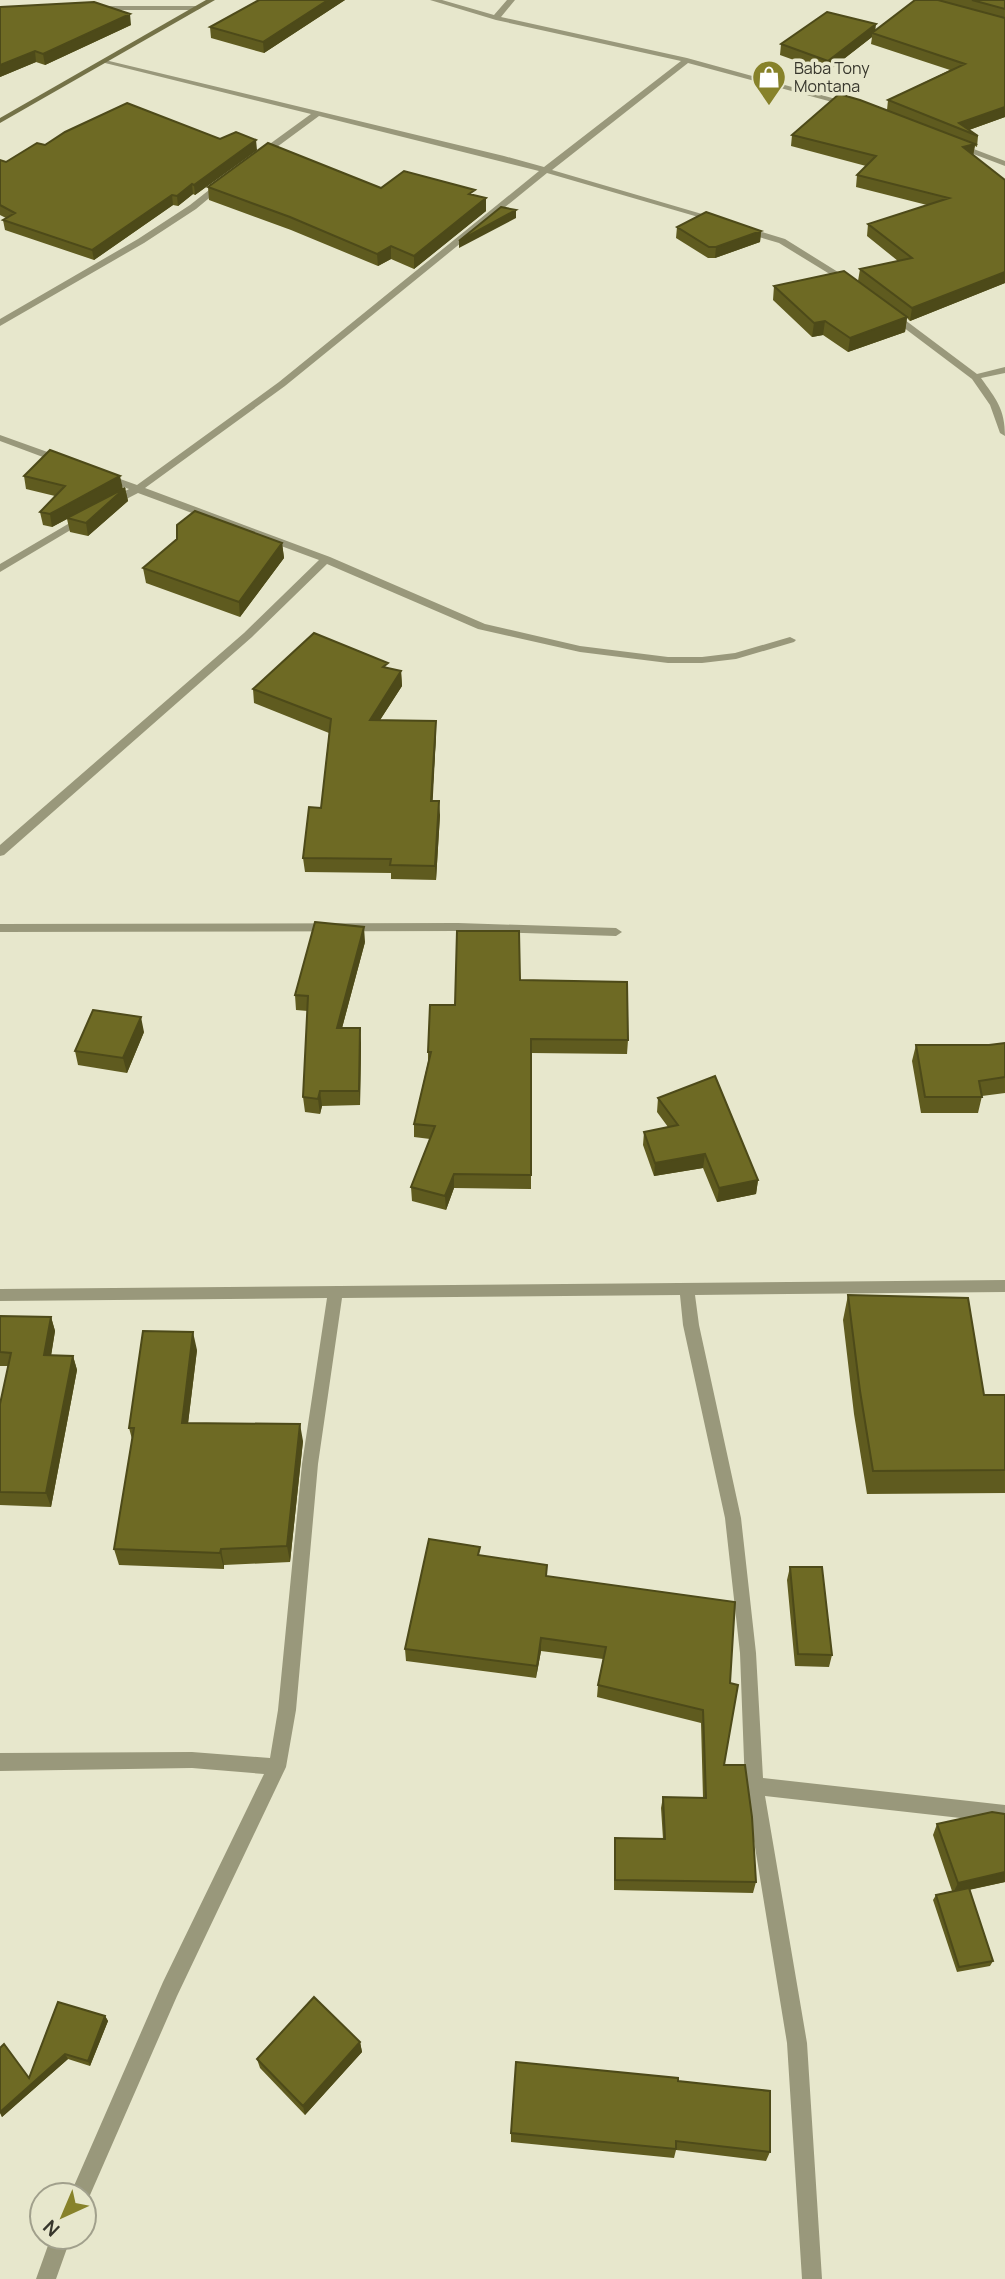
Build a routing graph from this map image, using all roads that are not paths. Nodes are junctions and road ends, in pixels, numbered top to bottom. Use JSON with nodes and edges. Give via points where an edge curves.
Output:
{"nodes":[{"id":1,"x":211,"y":0,"type":"edge"},
{"id":2,"x":434,"y":0,"type":"edge"},
{"id":3,"x":511,"y":0,"type":"edge"},
{"id":4,"x":197,"y":8,"type":"junction"},
{"id":5,"x":78,"y":9,"type":"edge"},
{"id":6,"x":496,"y":18,"type":"junction"},
{"id":7,"x":687,"y":61,"type":"junction"},
{"id":8,"x":105,"y":62,"type":"junction"},
{"id":9,"x":864,"y":108,"type":"edge"},
{"id":10,"x":318,"y":113,"type":"junction"},
{"id":11,"x":0,"y":121,"type":"edge"},
{"id":12,"x":954,"y":144,"type":"edge"},
{"id":13,"x":253,"y":161,"type":"edge"},
{"id":14,"x":1005,"y":164,"type":"edge"},
{"id":15,"x":546,"y":170,"type":"junction"},
{"id":16,"x":231,"y":176,"type":"edge"},
{"id":17,"x":860,"y":291,"type":"edge"},
{"id":18,"x":881,"y":306,"type":"edge"},
{"id":19,"x":0,"y":323,"type":"edge"},
{"id":20,"x":1005,"y":370,"type":"edge"},
{"id":21,"x":975,"y":377,"type":"junction"},
{"id":22,"x":1005,"y":433,"type":"edge"},
{"id":23,"x":0,"y":438,"type":"edge"},
{"id":24,"x":75,"y":466,"type":"edge"},
{"id":25,"x":88,"y":470,"type":"edge"},
{"id":26,"x":138,"y":489,"type":"junction"},
{"id":27,"x":326,"y":559,"type":"junction"},
{"id":28,"x":0,"y":569,"type":"edge"},
{"id":29,"x":790,"y":640,"type":"dead end"},
{"id":30,"x":0,"y":852,"type":"edge"},
{"id":31,"x":0,"y":928,"type":"edge"},
{"id":32,"x":616,"y":932,"type":"dead end"},
{"id":33,"x":1005,"y":1286,"type":"edge"},
{"id":34,"x":687,"y":1289,"type":"junction"},
{"id":35,"x":335,"y":1292,"type":"junction"},
{"id":36,"x":0,"y":1295,"type":"edge"},
{"id":37,"x":0,"y":1762,"type":"edge"},
{"id":38,"x":277,"y":1768,"type":"junction"},
{"id":39,"x":754,"y":1786,"type":"junction"},
{"id":40,"x":1005,"y":1814,"type":"edge"},
{"id":41,"x":86,"y":2181,"type":"edge"},
{"id":42,"x":56,"y":2251,"type":"edge"},
{"id":43,"x":46,"y":2279,"type":"edge"},
{"id":44,"x":812,"y":2279,"type":"edge"}],
"edges":[{"from":1,"to":4,"type":"street"},
{"from":2,"to":6,"type":"street"},
{"from":3,"to":6,"type":"street"},
{"from":4,"to":5,"type":"street"},
{"from":4,"to":8,"type":"street"},
{"from":6,"to":7,"type":"street"},
{"from":7,"to":9,"type":"street"},
{"from":7,"to":15,"type":"street"},
{"from":8,"to":10,"type":"street"},
{"from":8,"to":11,"type":"street"},
{"from":10,"to":13,"type":"street"},
{"from":10,"to":15,"type":"street"},
{"from":12,"to":14,"type":"street"},
{"from":15,"to":17,"type":"street","via":[[782,241]]},
{"from":15,"to":26,"type":"street","via":[[282,384]]},
{"from":16,"to":19,"type":"street","via":[[141,241]]},
{"from":18,"to":21,"type":"street"},
{"from":20,"to":21,"type":"street"},
{"from":21,"to":22,"type":"street","via":[[995,405]]},
{"from":23,"to":24,"type":"street"},
{"from":25,"to":26,"type":"street"},
{"from":26,"to":27,"type":"street"},
{"from":26,"to":28,"type":"street","via":[[63,528]]},
{"from":27,"to":29,"type":"street","via":[[482,627],[579,649],[702,660],[736,656]]},
{"from":27,"to":30,"type":"street","via":[[248,635]]},
{"from":31,"to":32,"type":"street","via":[[458,927]]},
{"from":33,"to":34,"type":"street"},
{"from":34,"to":35,"type":"street"},
{"from":34,"to":39,"type":"street","via":[[733,1518],[748,1653]]},
{"from":35,"to":36,"type":"street"},
{"from":35,"to":38,"type":"street","via":[[310,1464],[287,1710]]},
{"from":37,"to":38,"type":"street","via":[[192,1760]]},
{"from":38,"to":41,"type":"street","via":[[170,1989]]},
{"from":39,"to":40,"type":"street"},
{"from":39,"to":44,"type":"street","via":[[797,2043]]},
{"from":42,"to":43,"type":"street"}]}
